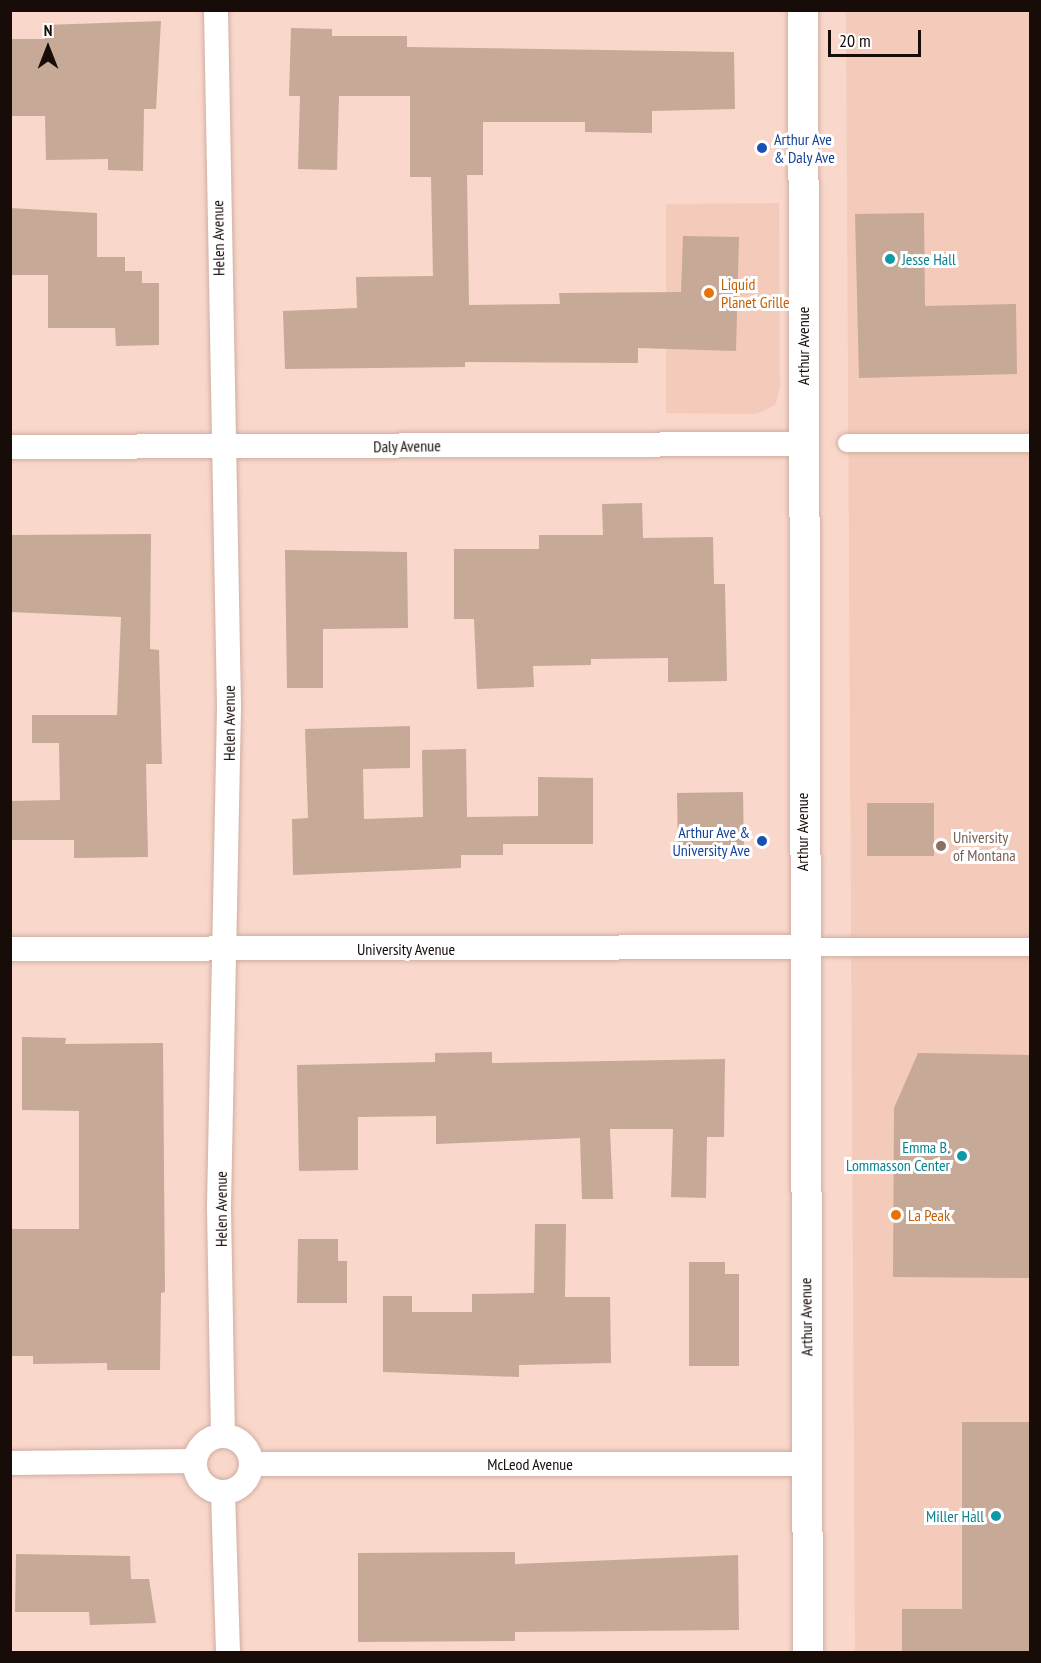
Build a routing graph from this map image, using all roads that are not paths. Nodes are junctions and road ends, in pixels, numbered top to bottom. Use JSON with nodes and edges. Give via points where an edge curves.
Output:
{"nodes":[{"id":1,"x":216,"y":10,"type":"edge"},
{"id":2,"x":802,"y":10,"type":"edge"},
{"id":3,"x":1030,"y":442,"type":"edge"},
{"id":4,"x":847,"y":443,"type":"dead end"},
{"id":5,"x":802,"y":444,"type":"junction"},
{"id":6,"x":10,"y":447,"type":"edge"},
{"id":7,"x":227,"y":449,"type":"junction"},
{"id":8,"x":802,"y":947,"type":"junction"},
{"id":9,"x":1030,"y":947,"type":"edge"},
{"id":10,"x":10,"y":950,"type":"edge"},
{"id":11,"x":227,"y":950,"type":"junction"},
{"id":12,"x":223,"y":1436,"type":"junction"},
{"id":13,"x":195,"y":1461,"type":"junction"},
{"id":14,"x":10,"y":1463,"type":"edge"},
{"id":15,"x":252,"y":1464,"type":"junction"},
{"id":16,"x":807,"y":1464,"type":"junction"},
{"id":17,"x":223,"y":1493,"type":"junction"},
{"id":18,"x":228,"y":1653,"type":"edge"},
{"id":19,"x":808,"y":1653,"type":"edge"}],
"edges":[{"from":1,"to":7,"type":"street","name":"Helen Avenue","via":[[220,393]]},
{"from":2,"to":5,"type":"street","name":"Arthur Avenue"},
{"from":3,"to":4,"type":"street"},
{"from":5,"to":7,"type":"street","name":"Daly Avenue"},
{"from":5,"to":8,"type":"street","name":"Arthur Avenue"},
{"from":6,"to":7,"type":"street","name":"Daly Avenue"},
{"from":7,"to":11,"type":"street","name":"Helen Avenue"},
{"from":8,"to":9,"type":"street"},
{"from":8,"to":11,"type":"street","name":"University Avenue"},
{"from":8,"to":16,"type":"street","name":"Arthur Avenue"},
{"from":10,"to":11,"type":"street","name":"University Avenue"},
{"from":11,"to":12,"type":"street","name":"Helen Avenue","via":[[219,1208]]},
{"from":12,"to":13,"type":"street","via":[[202,1445]]},
{"from":12,"to":15,"type":"street","via":[[246,1446]]},
{"from":13,"to":14,"type":"street"},
{"from":13,"to":17,"type":"street","via":[[205,1486]]},
{"from":15,"to":16,"type":"street","name":"McLeod Avenue"},
{"from":15,"to":17,"type":"street","via":[[246,1483]]},
{"from":16,"to":19,"type":"street","name":"Arthur Avenue"},
{"from":17,"to":18,"type":"street"}]}
